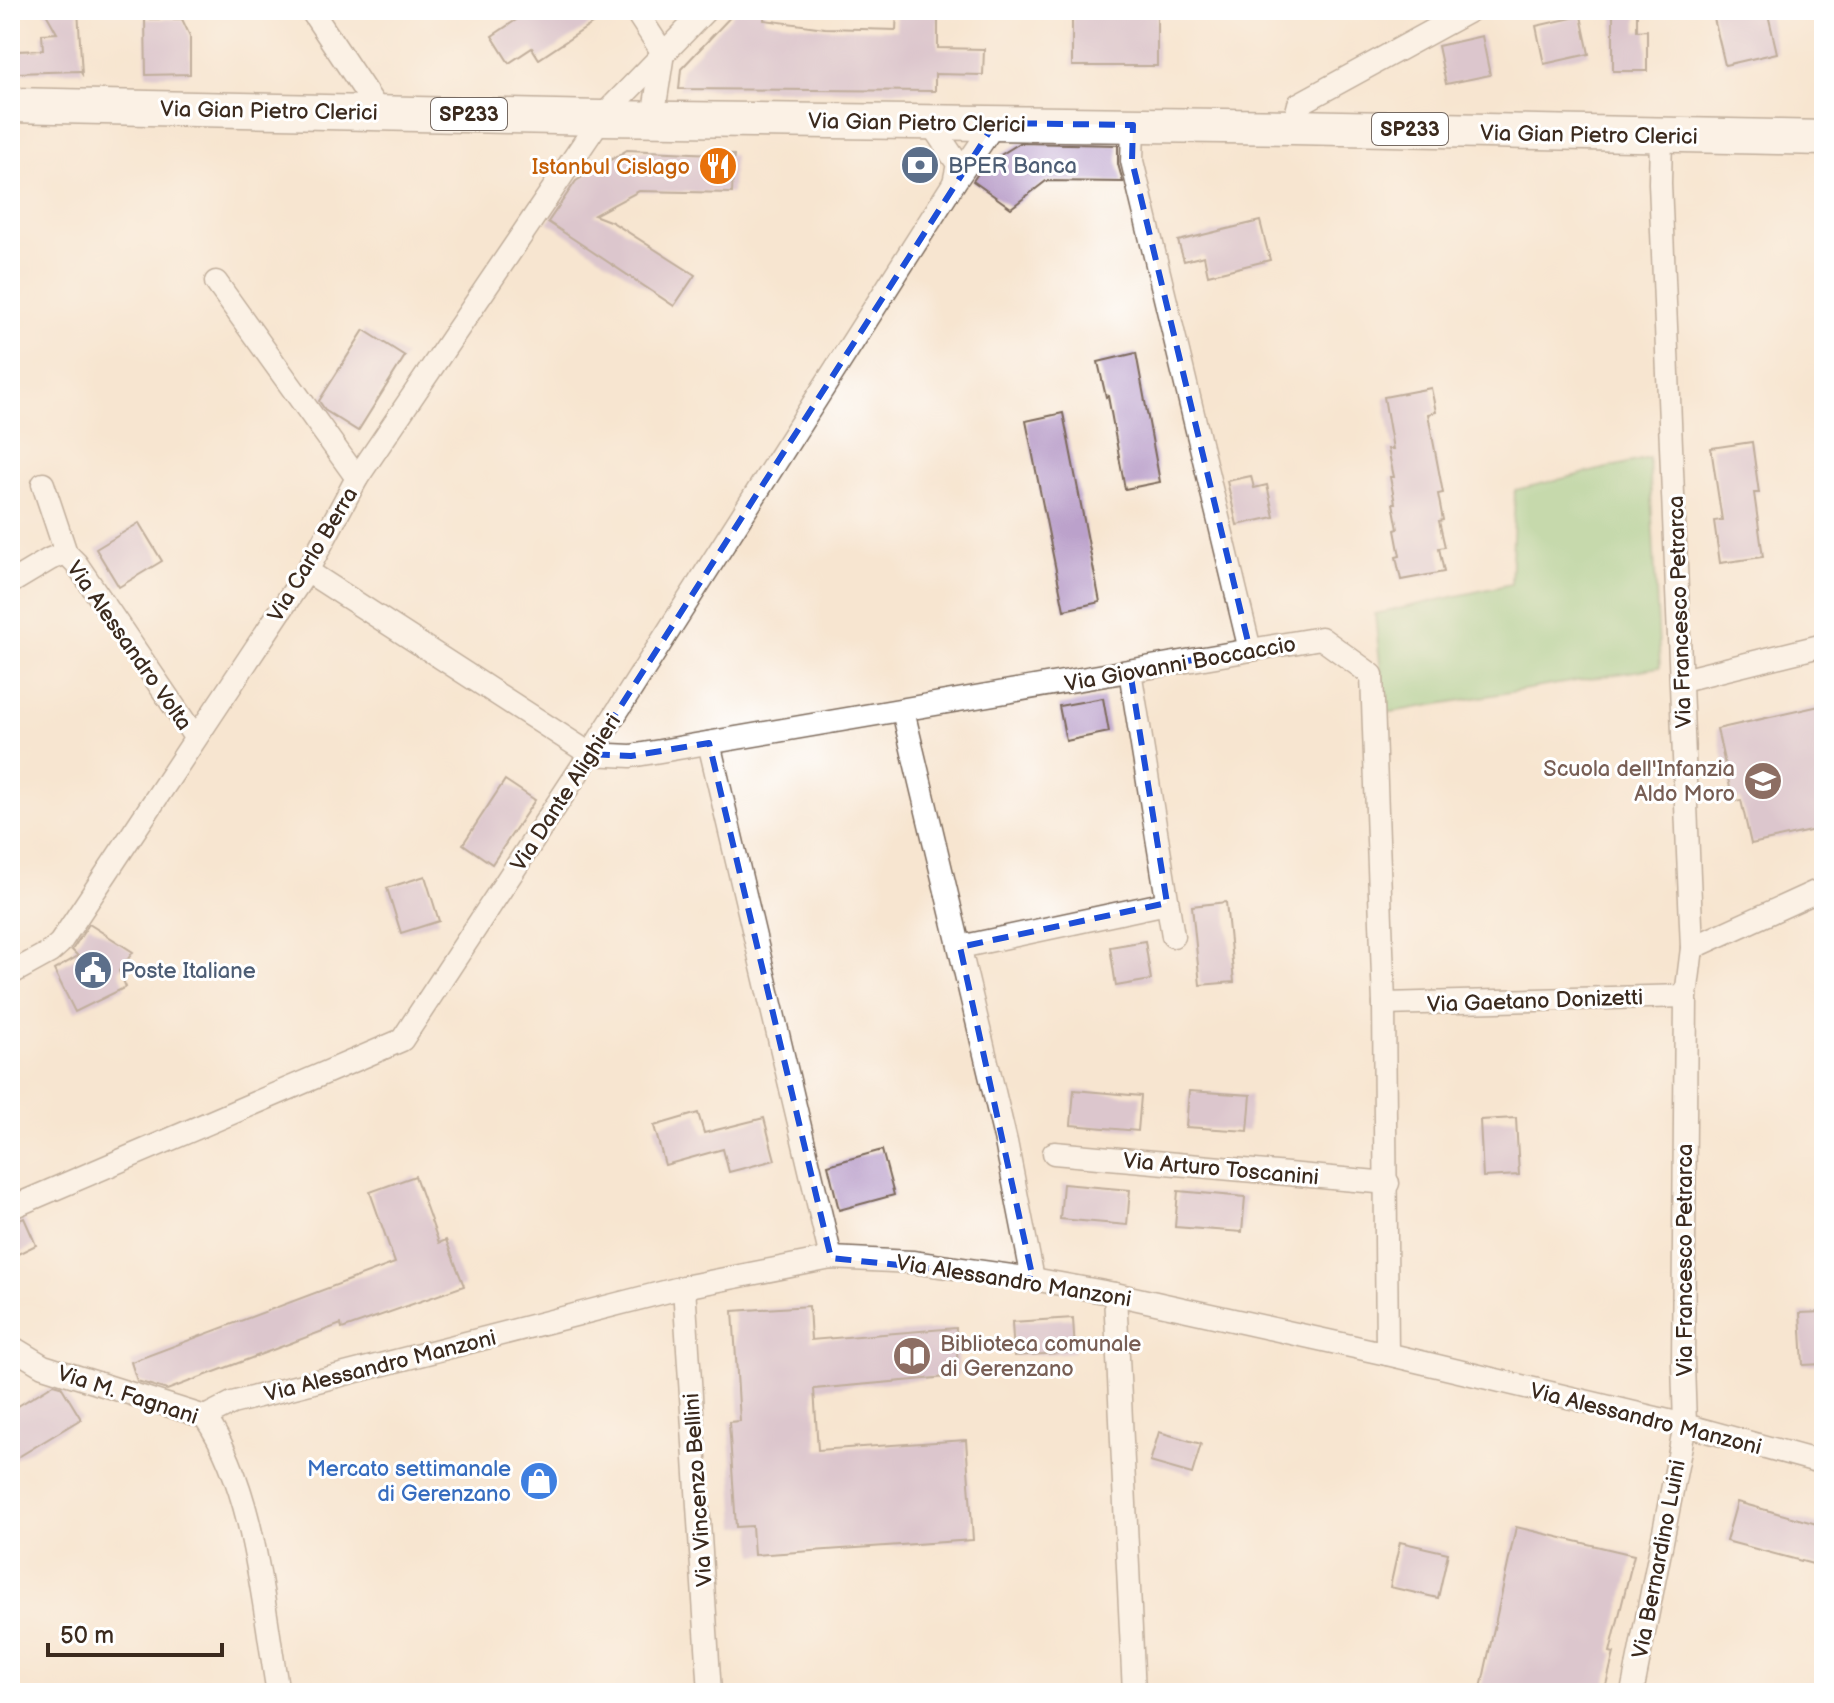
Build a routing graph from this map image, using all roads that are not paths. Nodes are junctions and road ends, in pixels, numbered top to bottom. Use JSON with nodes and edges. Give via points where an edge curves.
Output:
{"nodes":[{"id":1,"x":311,"y":10,"type":"edge"},
{"id":2,"x":635,"y":10,"type":"edge"},
{"id":3,"x":706,"y":10,"type":"edge"},
{"id":4,"x":1471,"y":10,"type":"edge"},
{"id":5,"x":663,"y":53,"type":"junction"},
{"id":6,"x":10,"y":105,"type":"edge"},
{"id":7,"x":379,"y":112,"type":"junction"},
{"id":8,"x":601,"y":118,"type":"junction"},
{"id":9,"x":653,"y":118,"type":"junction"},
{"id":10,"x":929,"y":121,"type":"junction"},
{"id":11,"x":995,"y":123,"type":"junction"},
{"id":12,"x":1133,"y":125,"type":"junction"},
{"id":13,"x":1293,"y":127,"type":"junction"},
{"id":14,"x":1661,"y":136,"type":"junction"},
{"id":15,"x":1824,"y":138,"type":"edge"},
{"id":16,"x":954,"y":183,"type":"junction"},
{"id":17,"x":216,"y":282,"type":"dead end"},
{"id":18,"x":357,"y":478,"type":"junction"},
{"id":19,"x":43,"y":484,"type":"dead end"},
{"id":20,"x":66,"y":553,"type":"junction"},
{"id":21,"x":307,"y":571,"type":"junction"},
{"id":22,"x":10,"y":583,"type":"edge"},
{"id":23,"x":1824,"y":645,"type":"edge"},
{"id":24,"x":1250,"y":650,"type":"junction"},
{"id":25,"x":1130,"y":671,"type":"junction"},
{"id":26,"x":1682,"y":680,"type":"junction"},
{"id":27,"x":903,"y":711,"type":"junction"},
{"id":28,"x":195,"y":737,"type":"junction"},
{"id":29,"x":709,"y":743,"type":"junction"},
{"id":30,"x":590,"y":754,"type":"junction"},
{"id":31,"x":1824,"y":888,"type":"edge"},
{"id":32,"x":1167,"y":903,"type":"junction"},
{"id":33,"x":1173,"y":936,"type":"dead end"},
{"id":34,"x":960,"y":947,"type":"junction"},
{"id":35,"x":1692,"y":948,"type":"junction"},
{"id":36,"x":10,"y":974,"type":"edge"},
{"id":37,"x":1686,"y":996,"type":"junction"},
{"id":38,"x":1384,"y":1004,"type":"junction"},
{"id":39,"x":1054,"y":1153,"type":"dead end"},
{"id":40,"x":1388,"y":1183,"type":"junction"},
{"id":41,"x":10,"y":1208,"type":"edge"},
{"id":42,"x":831,"y":1258,"type":"junction"},
{"id":43,"x":1033,"y":1279,"type":"junction"},
{"id":44,"x":684,"y":1287,"type":"junction"},
{"id":45,"x":1115,"y":1294,"type":"junction"},
{"id":46,"x":10,"y":1346,"type":"edge"},
{"id":47,"x":1387,"y":1354,"type":"junction"},
{"id":48,"x":205,"y":1417,"type":"junction"},
{"id":49,"x":1685,"y":1425,"type":"junction"},
{"id":50,"x":1824,"y":1463,"type":"edge"},
{"id":51,"x":278,"y":1693,"type":"edge"},
{"id":52,"x":710,"y":1693,"type":"edge"},
{"id":53,"x":1134,"y":1693,"type":"edge"},
{"id":54,"x":1632,"y":1693,"type":"edge"}],
"edges":[{"from":1,"to":7,"type":"street"},
{"from":2,"to":5,"type":"street"},
{"from":3,"to":5,"type":"street","name":"Via Carlo Berra"},
{"from":4,"to":13,"type":"street","via":[[1299,104]]},
{"from":5,"to":8,"type":"street","name":"Via Carlo Berra"},
{"from":5,"to":9,"type":"street"},
{"from":6,"to":7,"type":"main road","name":"Via Gian Pietro Clerici","number":"SP233"},
{"from":7,"to":8,"type":"main road","name":"Via Gian Pietro Clerici","number":"SP233"},
{"from":8,"to":9,"type":"main road","name":"Via Gian Pietro Clerici","number":"SP233"},
{"from":8,"to":18,"type":"street","name":"Via Carlo Berra"},
{"from":9,"to":10,"type":"main road","name":"Via Gian Pietro Clerici","number":"SP233"},
{"from":10,"to":11,"type":"main road","name":"Via Gian Pietro Clerici","number":"SP233"},
{"from":10,"to":16,"type":"street","via":[[958,164]]},
{"from":11,"to":12,"type":"main road","name":"Via Gian Pietro Clerici","number":"SP233"},
{"from":11,"to":16,"type":"street","name":"Via Dante Alighieri"},
{"from":12,"to":13,"type":"main road","name":"Via Gian Pietro Clerici","number":"SP233"},
{"from":12,"to":24,"type":"street","via":[[1132,161]]},
{"from":13,"to":14,"type":"main road","name":"Via Gian Pietro Clerici","number":"SP233"},
{"from":14,"to":15,"type":"main road","name":"Via Gian Pietro Clerici","number":"SP233"},
{"from":14,"to":26,"type":"street","name":"Via Francesco Petrarca"},
{"from":16,"to":30,"type":"street","name":"Via Dante Alighieri"},
{"from":17,"to":18,"type":"street"},
{"from":18,"to":21,"type":"street","name":"Via Carlo Berra"},
{"from":19,"to":20,"type":"street","name":"Via Alessandro Volta"},
{"from":20,"to":22,"type":"street","name":"Via Alessandro Volta"},
{"from":20,"to":28,"type":"street","name":"Via Alessandro Volta"},
{"from":21,"to":28,"type":"street","name":"Via Carlo Berra"},
{"from":21,"to":30,"type":"street"},
{"from":23,"to":26,"type":"street"},
{"from":24,"to":25,"type":"street","name":"Via Giovanni Boccaccio"},
{"from":24,"to":38,"type":"street","name":"Via Giovanni Boccaccio","via":[[1321,638],[1372,675]]},
{"from":25,"to":27,"type":"street","name":"Via Giovanni Boccaccio"},
{"from":25,"to":32,"type":"street"},
{"from":26,"to":35,"type":"street","name":"Via Francesco Petrarca"},
{"from":27,"to":29,"type":"street","name":"Via Giovanni Boccaccio"},
{"from":27,"to":34,"type":"street"},
{"from":28,"to":36,"type":"street","name":"Via Carlo Berra","via":[[60,943]]},
{"from":29,"to":30,"type":"street","name":"Via Giovanni Boccaccio","via":[[631,756]]},
{"from":29,"to":42,"type":"street"},
{"from":30,"to":41,"type":"street","name":"Via Dante Alighieri","via":[[402,1040]]},
{"from":31,"to":35,"type":"street"},
{"from":32,"to":33,"type":"street"},
{"from":32,"to":34,"type":"street"},
{"from":34,"to":43,"type":"street"},
{"from":35,"to":37,"type":"street","name":"Via Francesco Petrarca"},
{"from":37,"to":38,"type":"street","name":"Via Gaetano Donizetti"},
{"from":37,"to":49,"type":"street","name":"Via Francesco Petrarca"},
{"from":38,"to":40,"type":"street","name":"Via Giovanni Boccaccio"},
{"from":39,"to":40,"type":"street","name":"Via Arturo Toscanini"},
{"from":40,"to":47,"type":"street","name":"Via Giovanni Boccaccio"},
{"from":42,"to":43,"type":"street","name":"Via Alessandro Manzoni","via":[[912,1262]]},
{"from":42,"to":44,"type":"street","name":"Via Alessandro Manzoni"},
{"from":43,"to":45,"type":"street","name":"Via Alessandro Manzoni"},
{"from":44,"to":48,"type":"street","name":"Via Alessandro Manzoni","via":[[232,1403]]},
{"from":44,"to":52,"type":"street","name":"Via Vincenzo Bellini"},
{"from":45,"to":47,"type":"street","name":"Via Alessandro Manzoni"},
{"from":45,"to":53,"type":"street"},
{"from":46,"to":48,"type":"street","name":"Via M. Fagnani","via":[[43,1366]]},
{"from":47,"to":49,"type":"street","name":"Via Alessandro Manzoni"},
{"from":48,"to":51,"type":"street","name":"Via M. Fagnani","via":[[228,1458],[246,1510]]},
{"from":49,"to":50,"type":"street","name":"Via Alessandro Manzoni"},
{"from":49,"to":54,"type":"street","name":"Via Bernardino Luini"}]}
